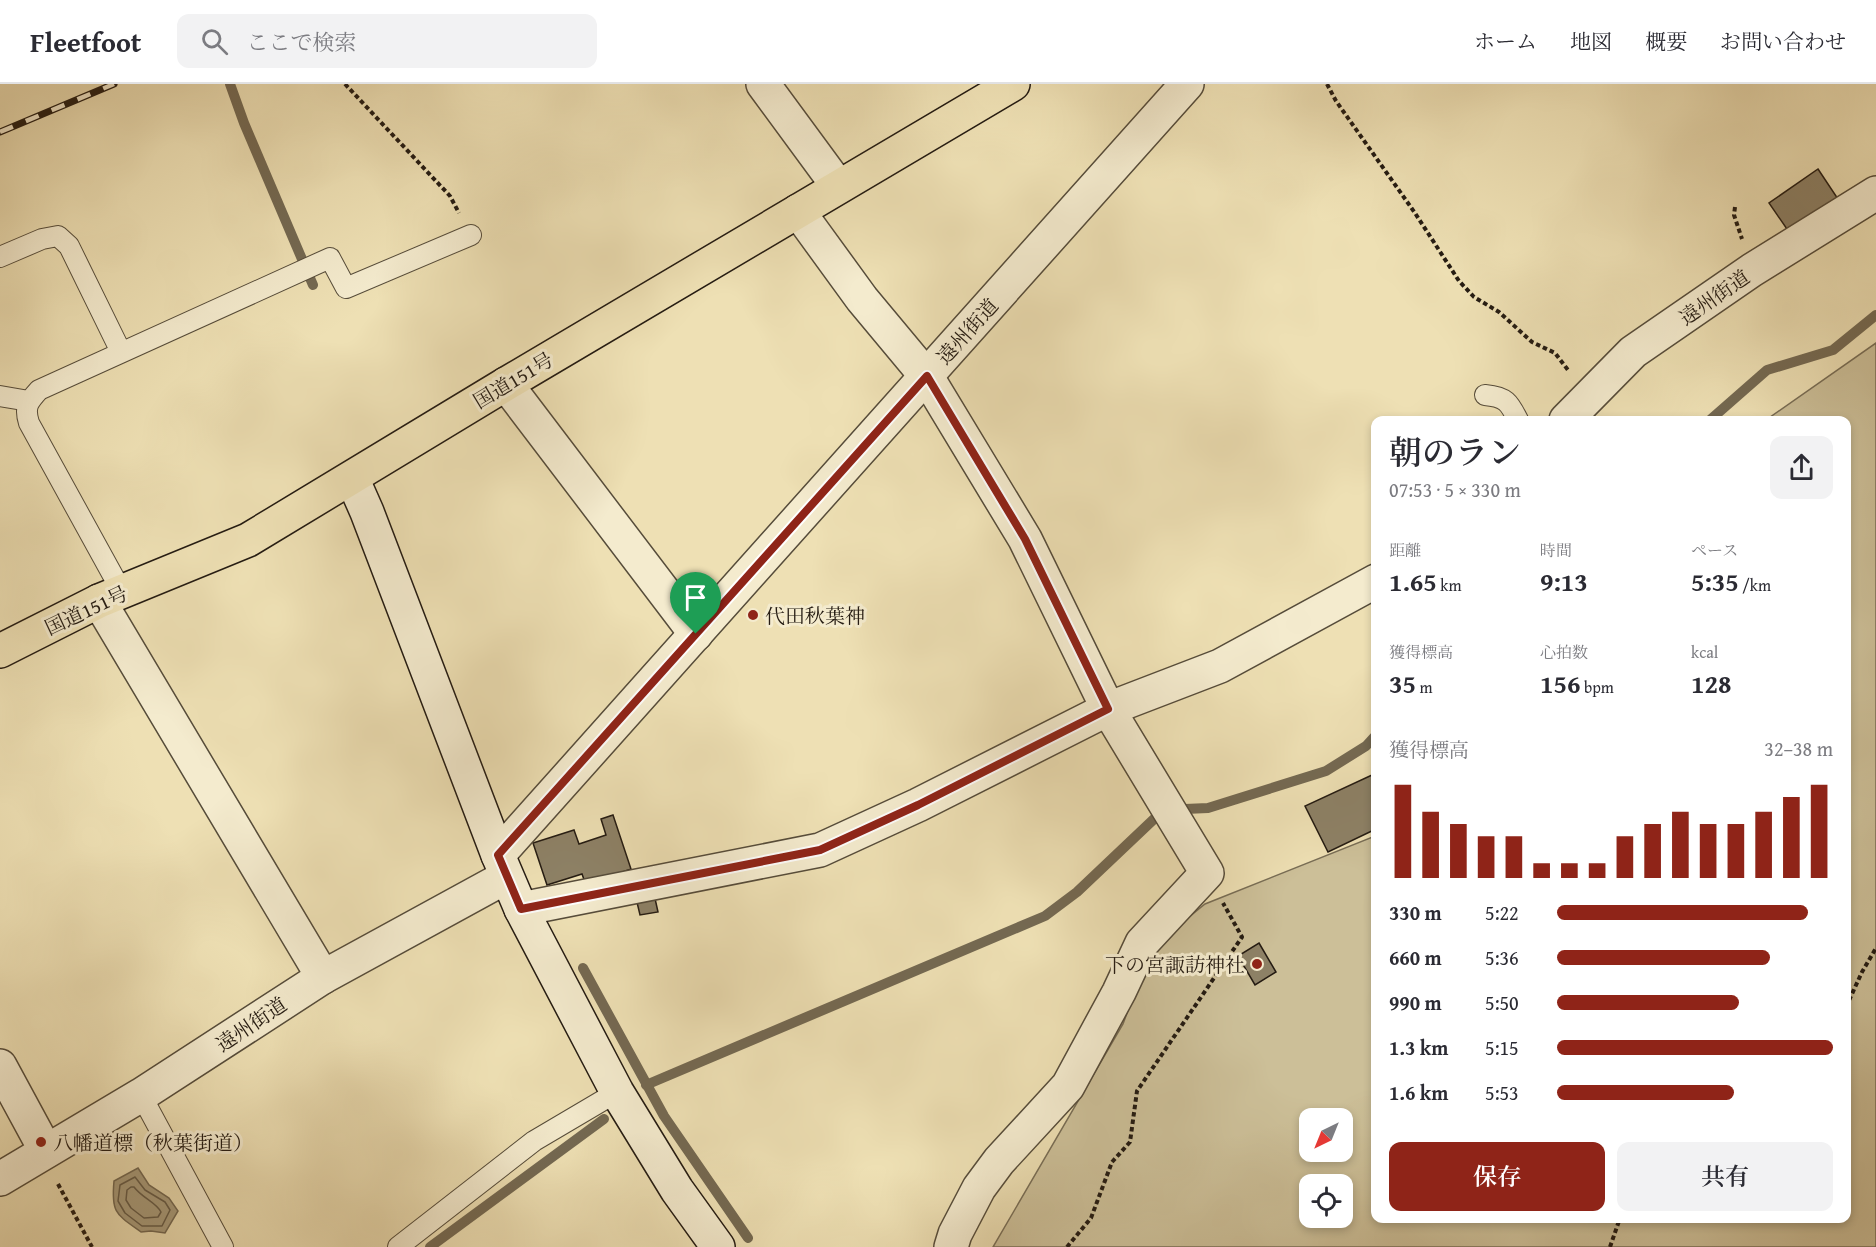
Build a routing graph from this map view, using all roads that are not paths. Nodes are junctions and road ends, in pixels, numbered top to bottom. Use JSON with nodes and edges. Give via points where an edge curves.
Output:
{"nodes":[{"id":1,"x":763,"y":84,"type":"edge"},
{"id":2,"x":1013,"y":84,"type":"edge"},
{"id":3,"x":1187,"y":84,"type":"edge"},
{"id":4,"x":838,"y":186,"type":"junction"},
{"id":5,"x":1876,"y":193,"type":"edge"},
{"id":6,"x":798,"y":211,"type":"junction"},
{"id":7,"x":471,"y":235,"type":"road end"},
{"id":8,"x":0,"y":257,"type":"edge"},
{"id":9,"x":121,"y":352,"type":"junction"},
{"id":10,"x":927,"y":376,"type":"junction"},
{"id":11,"x":506,"y":384,"type":"junction"},
{"id":12,"x":1485,"y":394,"type":"dead end"},
{"id":13,"x":0,"y":396,"type":"edge"},
{"id":14,"x":29,"y":401,"type":"junction"},
{"id":15,"x":1516,"y":416,"type":"edge"},
{"id":16,"x":1570,"y":416,"type":"edge"},
{"id":17,"x":352,"y":478,"type":"junction"},
{"id":18,"x":1371,"y":584,"type":"edge"},
{"id":19,"x":110,"y":597,"type":"junction"},
{"id":20,"x":696,"y":634,"type":"junction"},
{"id":21,"x":0,"y":651,"type":"edge"},
{"id":22,"x":1108,"y":709,"type":"junction"},
{"id":23,"x":502,"y":866,"type":"junction"},
{"id":24,"x":521,"y":909,"type":"junction"},
{"id":25,"x":323,"y":977,"type":"junction"},
{"id":26,"x":0,"y":1066,"type":"edge"},
{"id":27,"x":617,"y":1092,"type":"junction"},
{"id":28,"x":141,"y":1095,"type":"junction"},
{"id":29,"x":44,"y":1153,"type":"junction"},
{"id":30,"x":0,"y":1179,"type":"edge"},
{"id":31,"x":223,"y":1247,"type":"edge"},
{"id":32,"x":398,"y":1247,"type":"edge"},
{"id":33,"x":718,"y":1247,"type":"edge"},
{"id":34,"x":951,"y":1247,"type":"edge"}],
"edges":[{"from":1,"to":4,"type":"street"},
{"from":2,"to":4,"type":"highway","name":"国道151号"},
{"from":3,"to":10,"type":"street","name":"遠州街道"},
{"from":4,"to":6,"type":"highway","name":"国道151号"},
{"from":5,"to":16,"type":"street","name":"遠州街道","via":[[1752,270],[1634,352]]},
{"from":6,"to":10,"type":"street","via":[[862,299]]},
{"from":6,"to":11,"type":"highway","name":"国道151号"},
{"from":7,"to":9,"type":"lane","via":[[346,288],[330,258],[327,259]]},
{"from":8,"to":9,"type":"lane","via":[[58,236],[69,246]]},
{"from":9,"to":14,"type":"lane","via":[[39,390]]},
{"from":10,"to":20,"type":"street","name":"遠州街道"},
{"from":10,"to":22,"type":"street","via":[[1025,539]]},
{"from":11,"to":17,"type":"highway","name":"国道151号"},
{"from":11,"to":20,"type":"street"},
{"from":12,"to":15,"type":"lane","via":[[1500,396]]},
{"from":13,"to":14,"type":"lane"},
{"from":14,"to":19,"type":"lane","via":[[29,423]]},
{"from":17,"to":19,"type":"highway","name":"国道151号","via":[[248,540]]},
{"from":17,"to":23,"type":"street"},
{"from":18,"to":22,"type":"street","via":[[1220,666]]},
{"from":19,"to":21,"type":"highway","name":"国道151号"},
{"from":19,"to":25,"type":"street"},
{"from":20,"to":23,"type":"street","name":"遠州街道"},
{"from":22,"to":24,"type":"street","via":[[820,850]]},
{"from":22,"to":34,"type":"street","via":[[1207,873],[1142,943],[1068,1086],[979,1188]]},
{"from":23,"to":24,"type":"street"},
{"from":23,"to":25,"type":"street","name":"遠州街道"},
{"from":24,"to":27,"type":"street"},
{"from":25,"to":28,"type":"street","name":"遠州街道"},
{"from":26,"to":29,"type":"street"},
{"from":27,"to":32,"type":"lane","via":[[534,1141]]},
{"from":27,"to":33,"type":"street","via":[[677,1190]]},
{"from":28,"to":29,"type":"street","name":"遠州街道"},
{"from":28,"to":31,"type":"lane"},
{"from":29,"to":30,"type":"street","name":"遠州街道"}]}
